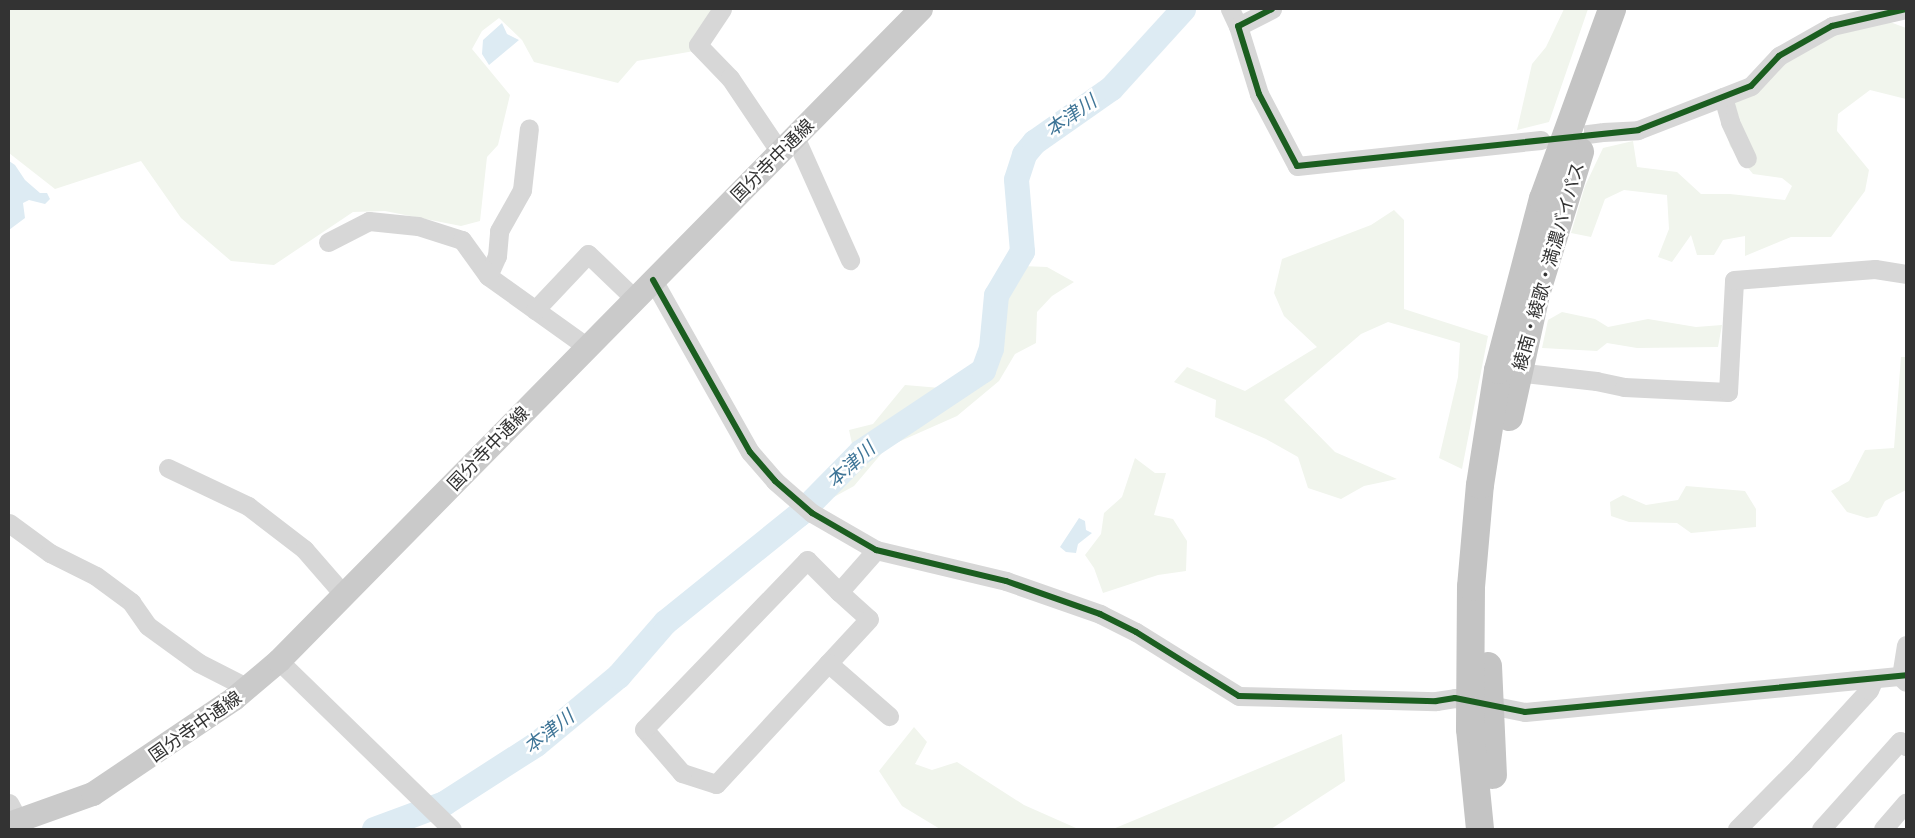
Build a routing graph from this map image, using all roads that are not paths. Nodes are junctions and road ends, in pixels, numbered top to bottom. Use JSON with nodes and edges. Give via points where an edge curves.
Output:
{"nodes":[{"id":1,"x":722,"y":9,"type":"edge"},
{"id":2,"x":921,"y":9,"type":"edge"},
{"id":3,"x":1272,"y":9,"type":"edge"},
{"id":4,"x":1906,"y":9,"type":"edge"},
{"id":5,"x":1625,"y":10,"type":"edge"},
{"id":6,"x":1234,"y":17,"type":"edge"},
{"id":7,"x":1723,"y":97,"type":"junction"},
{"id":8,"x":529,"y":128,"type":"dead end"},
{"id":9,"x":1603,"y":132,"type":"tunnel mouth"},
{"id":10,"x":1541,"y":140,"type":"tunnel mouth"},
{"id":11,"x":788,"y":145,"type":"junction"},
{"id":12,"x":1747,"y":158,"type":"dead end"},
{"id":13,"x":328,"y":242,"type":"dead end"},
{"id":14,"x":850,"y":260,"type":"dead end"},
{"id":15,"x":1906,"y":274,"type":"edge"},
{"id":16,"x":488,"y":276,"type":"junction"},
{"id":17,"x":653,"y":280,"type":"junction"},
{"id":18,"x":635,"y":299,"type":"junction"},
{"id":19,"x":535,"y":310,"type":"junction"},
{"id":20,"x":588,"y":347,"type":"junction"},
{"id":21,"x":1507,"y":371,"type":"junction"},
{"id":22,"x":168,"y":468,"type":"dead end"},
{"id":23,"x":9,"y":523,"type":"edge"},
{"id":24,"x":876,"y":550,"type":"junction"},
{"id":25,"x":839,"y":592,"type":"junction"},
{"id":26,"x":344,"y":596,"type":"junction"},
{"id":27,"x":1906,"y":645,"type":"edge"},
{"id":28,"x":279,"y":661,"type":"junction"},
{"id":29,"x":828,"y":663,"type":"junction"},
{"id":30,"x":1905,"y":678,"type":"edge"},
{"id":31,"x":1873,"y":681,"type":"junction"},
{"id":32,"x":248,"y":688,"type":"junction"},
{"id":33,"x":1479,"y":704,"type":"junction"},
{"id":34,"x":890,"y":716,"type":"dead end"},
{"id":35,"x":1906,"y":746,"type":"edge"},
{"id":36,"x":1906,"y":803,"type":"edge"},
{"id":37,"x":12,"y":816,"type":"edge"},
{"id":38,"x":447,"y":824,"type":"edge"},
{"id":39,"x":1480,"y":829,"type":"edge"},
{"id":40,"x":1498,"y":829,"type":"edge"},
{"id":41,"x":1737,"y":829,"type":"edge"},
{"id":42,"x":1821,"y":829,"type":"edge"},
{"id":43,"x":1883,"y":829,"type":"edge"}],
"edges":[{"from":1,"to":11,"type":"street","via":[[698,45]]},
{"from":2,"to":11,"type":"main road","name":"国分寺中通線"},
{"from":3,"to":6,"type":"street"},
{"from":4,"to":7,"type":"street","via":[[1832,26],[1779,56],[1751,86]]},
{"from":5,"to":21,"type":"highway","name":"綾南・綾歌・満濃バイパス"},
{"from":6,"to":10,"type":"street","via":[[1258,94],[1297,166]]},
{"from":7,"to":9,"type":"street","via":[[1638,130]]},
{"from":7,"to":12,"type":"street","via":[[1730,122]]},
{"from":8,"to":16,"type":"street","via":[[522,190],[499,231],[497,256]]},
{"from":11,"to":14,"type":"street"},
{"from":11,"to":17,"type":"main road","name":"国分寺中通線"},
{"from":13,"to":16,"type":"street","via":[[369,221],[418,226],[462,240]]},
{"from":15,"to":21,"type":"street","via":[[1875,269],[1734,280],[1728,392],[1624,387]]},
{"from":16,"to":19,"type":"street"},
{"from":17,"to":18,"type":"main road","name":"国分寺中通線"},
{"from":17,"to":24,"type":"street","via":[[664,293],[750,452],[797,502]]},
{"from":18,"to":19,"type":"street","via":[[588,254]]},
{"from":18,"to":20,"type":"main road","name":"国分寺中通線"},
{"from":19,"to":20,"type":"street"},
{"from":20,"to":26,"type":"main road","name":"国分寺中通線"},
{"from":21,"to":33,"type":"highway","name":"綾南・綾歌・満濃バイパス"},
{"from":22,"to":26,"type":"street","via":[[248,506],[304,549]]},
{"from":23,"to":32,"type":"street","via":[[50,553],[96,576],[117,591],[131,602],[148,626],[199,663]]},
{"from":24,"to":25,"type":"street"},
{"from":24,"to":33,"type":"street","via":[[1006,581],[1100,614],[1150,640],[1239,696],[1436,701],[1455,698]]},
{"from":25,"to":29,"type":"street","via":[[869,619]]},
{"from":25,"to":29,"type":"street","via":[[807,560],[644,729],[682,773],[716,784]]},
{"from":26,"to":28,"type":"main road","name":"国分寺中通線"},
{"from":27,"to":30,"type":"street"},
{"from":28,"to":32,"type":"main road","name":"国分寺中通線"},
{"from":28,"to":38,"type":"street"},
{"from":29,"to":34,"type":"street"},
{"from":30,"to":31,"type":"street"},
{"from":31,"to":33,"type":"street","via":[[1525,712]]},
{"from":31,"to":41,"type":"street","via":[[1869,690]]},
{"from":32,"to":37,"type":"main road","name":"国分寺中通線","via":[[93,794]]},
{"from":33,"to":39,"type":"highway","name":"綾南・綾歌・満濃バイパス"},
{"from":33,"to":40,"type":"highway","name":"綾南・綾歌・満濃バイパス"},
{"from":35,"to":42,"type":"street","via":[[1900,740]]},
{"from":36,"to":43,"type":"street"}]}
